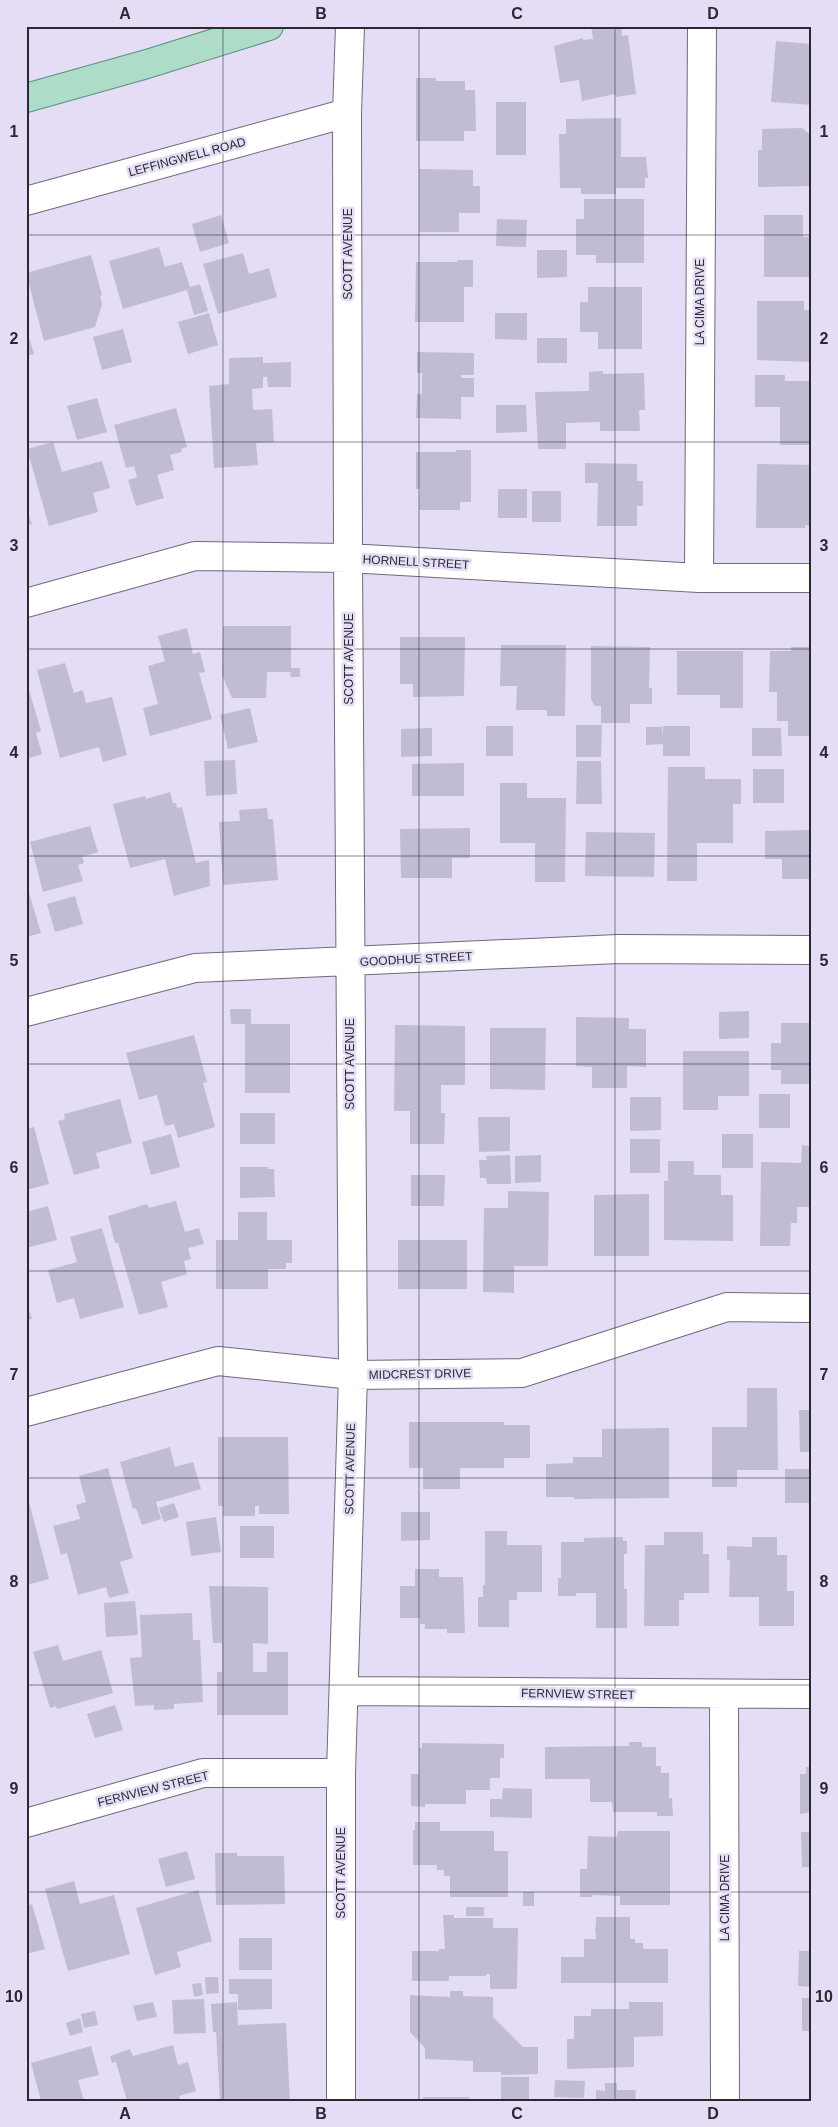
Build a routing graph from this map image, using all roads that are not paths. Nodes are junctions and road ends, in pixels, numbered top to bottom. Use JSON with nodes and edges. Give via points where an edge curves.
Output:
{"nodes":[{"id":1,"x":269,"y":26,"type":"edge"},
{"id":2,"x":350,"y":26,"type":"edge"},
{"id":3,"x":702,"y":26,"type":"edge"},
{"id":4,"x":26,"y":98,"type":"edge"},
{"id":5,"x":347,"y":113,"type":"junction"},
{"id":6,"x":26,"y":201,"type":"edge"},
{"id":7,"x":348,"y":558,"type":"junction"},
{"id":8,"x":698,"y":578,"type":"junction"},
{"id":9,"x":812,"y":578,"type":"edge"},
{"id":10,"x":26,"y":602,"type":"edge"},
{"id":11,"x":812,"y":950,"type":"edge"},
{"id":12,"x":350,"y":962,"type":"junction"},
{"id":13,"x":26,"y":1012,"type":"edge"},
{"id":14,"x":812,"y":1308,"type":"edge"},
{"id":15,"x":353,"y":1375,"type":"junction"},
{"id":16,"x":26,"y":1412,"type":"edge"},
{"id":17,"x":345,"y":1691,"type":"junction"},
{"id":18,"x":812,"y":1694,"type":"edge"},
{"id":19,"x":724,"y":1695,"type":"junction"},
{"id":20,"x":341,"y":1773,"type":"junction"},
{"id":21,"x":26,"y":1823,"type":"edge"},
{"id":22,"x":341,"y":2101,"type":"edge"},
{"id":23,"x":725,"y":2101,"type":"edge"}],
"edges":[{"from":1,"to":4,"type":"main road"},
{"from":2,"to":5,"type":"street","name":"SCOTT AVENUE"},
{"from":3,"to":8,"type":"street","name":"LA CIMA DRIVE"},
{"from":5,"to":6,"type":"street","name":"LEFFINGWELL ROAD"},
{"from":5,"to":7,"type":"street","name":"SCOTT AVENUE"},
{"from":7,"to":8,"type":"street","name":"HORNELL STREET"},
{"from":7,"to":10,"type":"street","name":"HORNELL STREET","via":[[195,556]]},
{"from":7,"to":12,"type":"street","name":"SCOTT AVENUE"},
{"from":8,"to":9,"type":"street","name":"HORNELL STREET"},
{"from":11,"to":12,"type":"street","name":"GOODHUE STREET","via":[[618,949]]},
{"from":12,"to":13,"type":"street","name":"GOODHUE STREET","via":[[195,968]]},
{"from":12,"to":15,"type":"street","name":"SCOTT AVENUE"},
{"from":14,"to":15,"type":"street","name":"MIDCREST DRIVE","via":[[727,1307],[522,1372]]},
{"from":15,"to":16,"type":"street","name":"MIDCREST DRIVE","via":[[218,1361]]},
{"from":15,"to":17,"type":"street","name":"SCOTT AVENUE"},
{"from":17,"to":19,"type":"street","name":"FERNVIEW STREET"},
{"from":17,"to":20,"type":"street","name":"SCOTT AVENUE"},
{"from":18,"to":19,"type":"street","name":"FERNVIEW STREET"},
{"from":19,"to":23,"type":"street","name":"LA CIMA DRIVE"},
{"from":20,"to":21,"type":"street","name":"FERNVIEW STREET","via":[[203,1773]]},
{"from":20,"to":22,"type":"street","name":"SCOTT AVENUE"}]}
